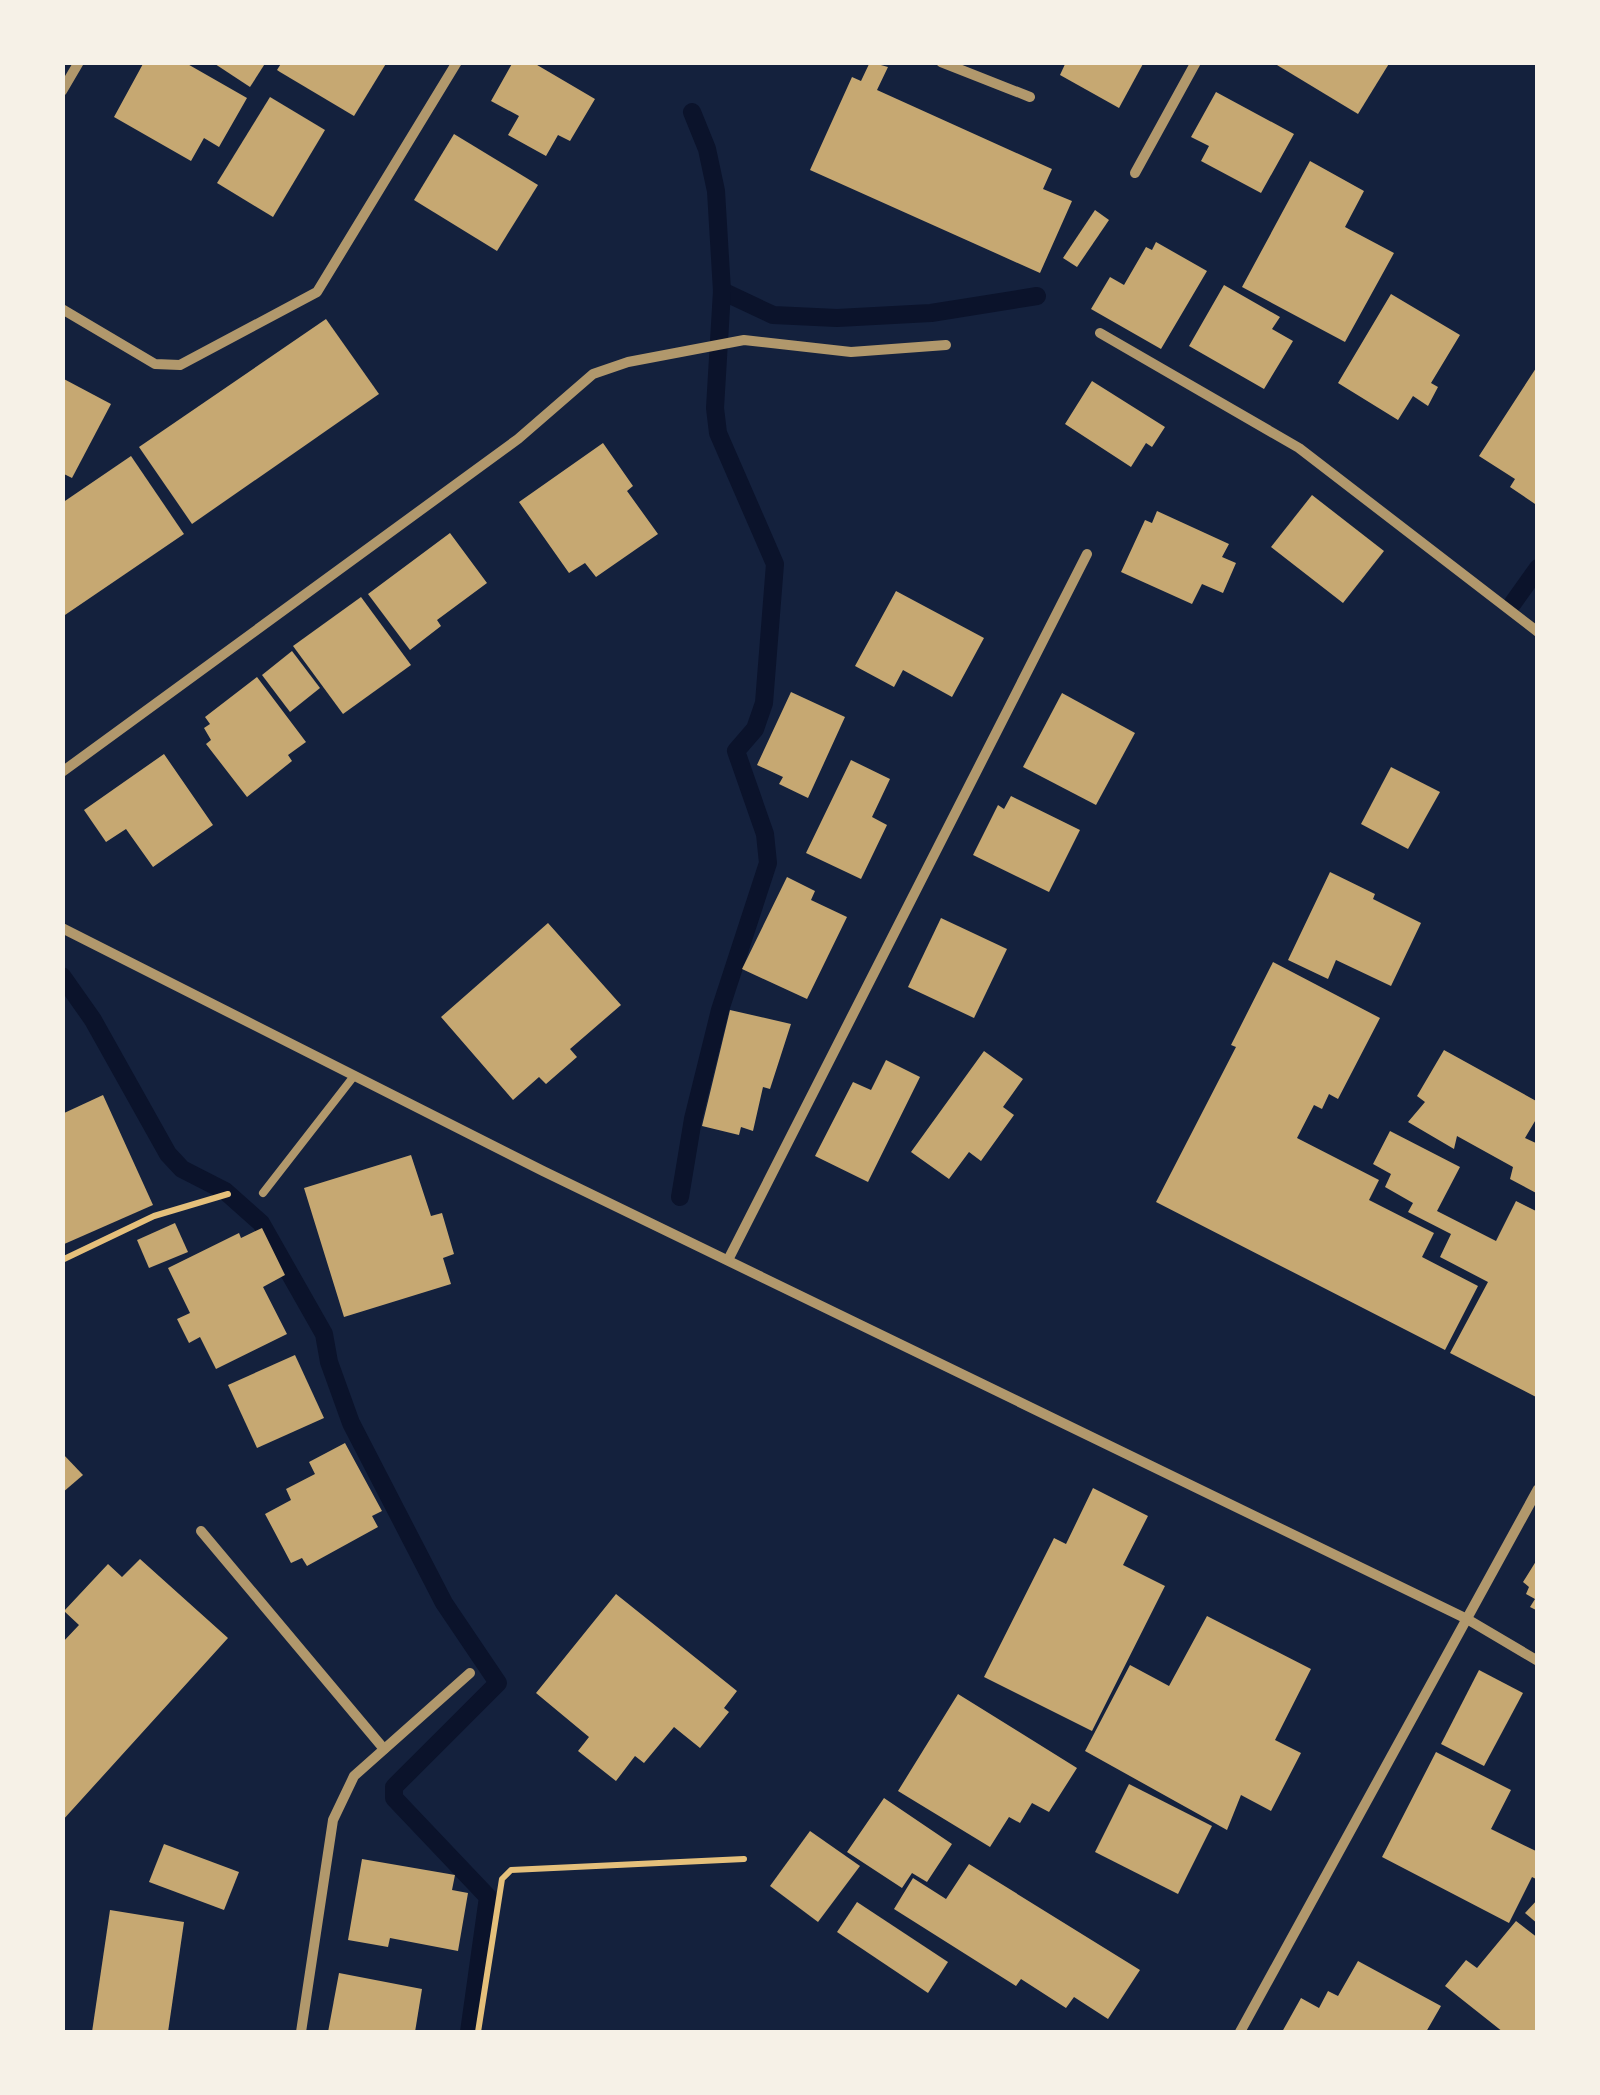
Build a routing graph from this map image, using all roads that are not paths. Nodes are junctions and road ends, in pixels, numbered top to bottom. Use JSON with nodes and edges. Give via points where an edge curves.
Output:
{"nodes":[{"id":1,"x":79,"y":62,"type":"edge"},
{"id":2,"x":457,"y":62,"type":"edge"},
{"id":3,"x":941,"y":62,"type":"edge"},
{"id":4,"x":1196,"y":62,"type":"edge"},
{"id":5,"x":62,"y":90,"type":"edge"},
{"id":6,"x":1030,"y":96,"type":"dead end"},
{"id":7,"x":1135,"y":173,"type":"dead end"},
{"id":8,"x":62,"y":308,"type":"edge"},
{"id":9,"x":1100,"y":334,"type":"dead end"},
{"id":10,"x":946,"y":345,"type":"dead end"},
{"id":11,"x":1087,"y":554,"type":"dead end"},
{"id":12,"x":1538,"y":632,"type":"edge"},
{"id":13,"x":62,"y":772,"type":"edge"},
{"id":14,"x":62,"y":928,"type":"edge"},
{"id":15,"x":354,"y":1076,"type":"junction"},
{"id":16,"x":262,"y":1193,"type":"road end"},
{"id":17,"x":728,"y":1260,"type":"junction"},
{"id":18,"x":1538,"y":1488,"type":"edge"},
{"id":19,"x":201,"y":1531,"type":"dead end"},
{"id":20,"x":1467,"y":1619,"type":"junction"},
{"id":21,"x":1538,"y":1661,"type":"edge"},
{"id":22,"x":470,"y":1674,"type":"dead end"},
{"id":23,"x":384,"y":1749,"type":"junction"},
{"id":24,"x":301,"y":2032,"type":"edge"},
{"id":25,"x":1240,"y":2032,"type":"edge"}],
"edges":[{"from":1,"to":5,"type":"street"},
{"from":2,"to":8,"type":"street","via":[[317,292],[180,366],[155,364]]},
{"from":3,"to":6,"type":"street"},
{"from":4,"to":7,"type":"street"},
{"from":9,"to":12,"type":"street","via":[[1299,448]]},
{"from":10,"to":13,"type":"street","via":[[851,352],[744,340],[594,374],[518,439]]},
{"from":11,"to":17,"type":"street"},
{"from":14,"to":15,"type":"street"},
{"from":15,"to":16,"type":"lane"},
{"from":15,"to":17,"type":"street"},
{"from":17,"to":20,"type":"street"},
{"from":18,"to":20,"type":"street"},
{"from":19,"to":23,"type":"street"},
{"from":20,"to":21,"type":"street"},
{"from":20,"to":25,"type":"street"},
{"from":22,"to":23,"type":"street"},
{"from":23,"to":24,"type":"street","via":[[354,1776],[333,1820]]}]}
